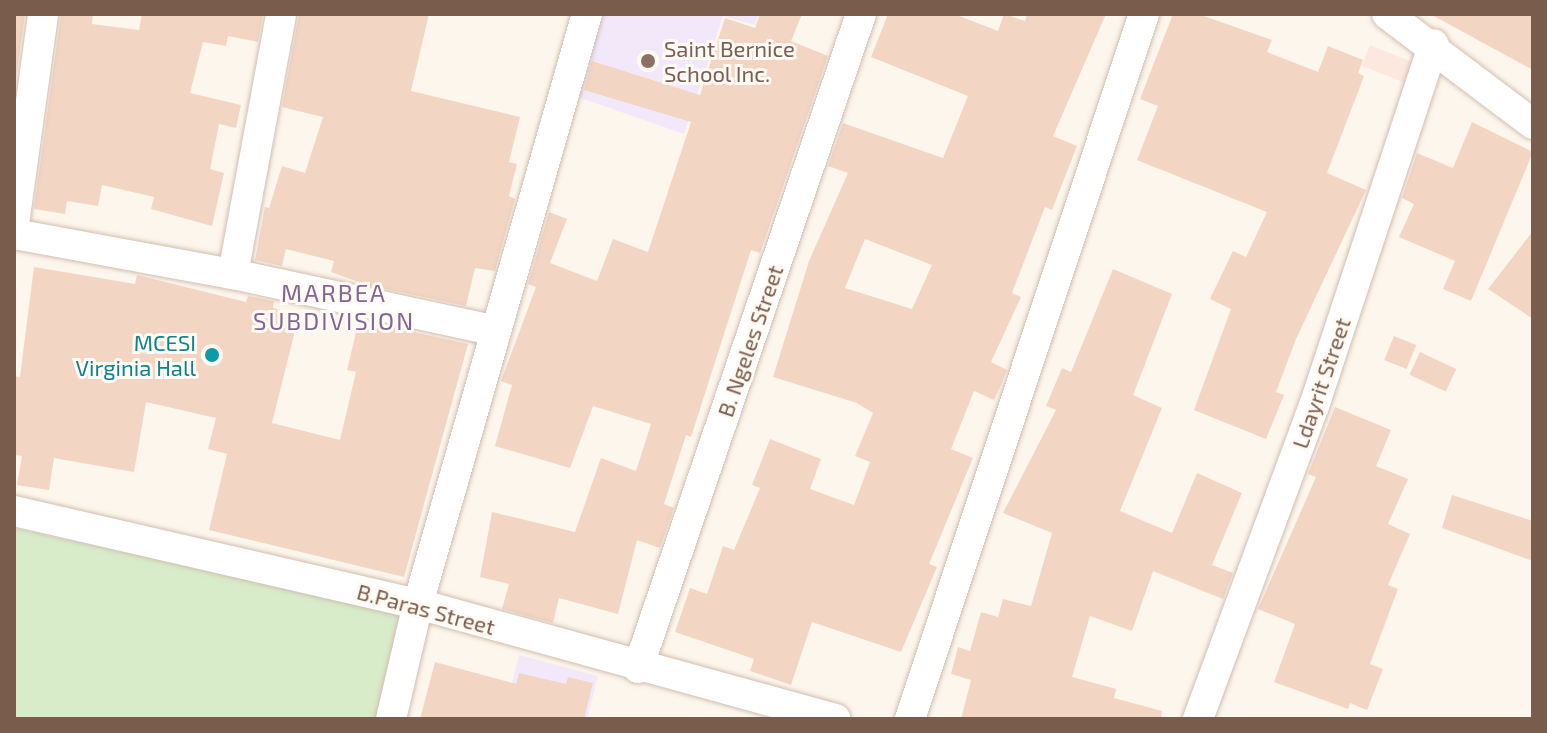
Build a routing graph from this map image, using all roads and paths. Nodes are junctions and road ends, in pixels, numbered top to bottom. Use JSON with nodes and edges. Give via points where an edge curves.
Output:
{"nodes":[{"id":1,"x":43,"y":14,"type":"edge"},
{"id":2,"x":281,"y":14,"type":"edge"},
{"id":3,"x":587,"y":14,"type":"edge"},
{"id":4,"x":861,"y":14,"type":"edge"},
{"id":5,"x":1144,"y":14,"type":"edge"},
{"id":6,"x":1387,"y":14,"type":"edge"},
{"id":7,"x":1434,"y":44,"type":"junction"},
{"id":8,"x":1533,"y":124,"type":"edge"},
{"id":9,"x":14,"y":224,"type":"edge"},
{"id":10,"x":14,"y":234,"type":"edge"},
{"id":11,"x":233,"y":274,"type":"junction"},
{"id":12,"x":496,"y":331,"type":"junction"},
{"id":13,"x":14,"y":511,"type":"edge"},
{"id":14,"x":418,"y":604,"type":"junction"},
{"id":15,"x":638,"y":668,"type":"junction"},
{"id":16,"x":391,"y":719,"type":"edge"},
{"id":17,"x":835,"y":719,"type":"edge"},
{"id":18,"x":910,"y":719,"type":"edge"},
{"id":19,"x":1198,"y":719,"type":"edge"}],
"edges":[{"from":1,"to":9,"type":"street"},
{"from":2,"to":11,"type":"street"},
{"from":3,"to":12,"type":"street"},
{"from":4,"to":15,"type":"street","name":"B. Ngeles Street"},
{"from":5,"to":18,"type":"street"},
{"from":6,"to":7,"type":"street"},
{"from":7,"to":8,"type":"street"},
{"from":7,"to":19,"type":"street","name":"Ldayrit Street","via":[[1314,406]]},
{"from":10,"to":11,"type":"street"},
{"from":11,"to":12,"type":"street"},
{"from":12,"to":14,"type":"street"},
{"from":13,"to":14,"type":"street","name":"B.Paras Street"},
{"from":14,"to":15,"type":"street","name":"B.Paras Street"},
{"from":14,"to":16,"type":"street"},
{"from":15,"to":17,"type":"street","name":"B.Paras Street"}]}
